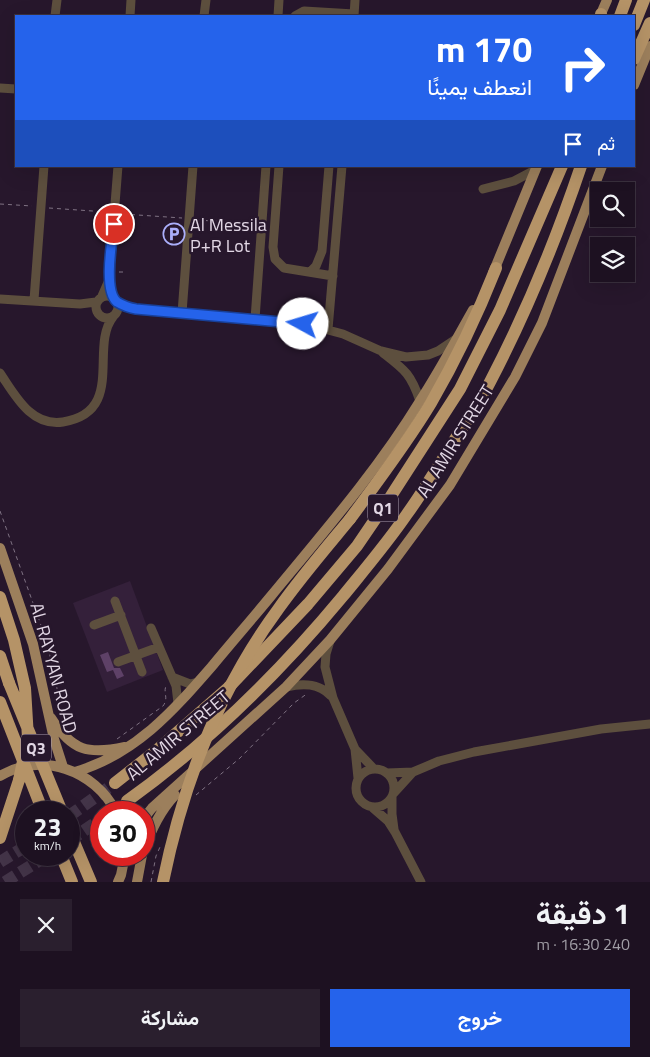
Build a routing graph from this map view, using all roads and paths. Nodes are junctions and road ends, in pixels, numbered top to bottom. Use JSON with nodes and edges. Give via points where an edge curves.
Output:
{"nodes":[{"id":1,"x":57,"y":0,"type":"edge"},
{"id":2,"x":131,"y":0,"type":"edge"},
{"id":3,"x":206,"y":0,"type":"edge"},
{"id":4,"x":279,"y":0,"type":"edge"},
{"id":5,"x":355,"y":0,"type":"edge"},
{"id":6,"x":607,"y":0,"type":"edge"},
{"id":7,"x":626,"y":0,"type":"edge"},
{"id":8,"x":644,"y":0,"type":"edge"},
{"id":9,"x":334,"y":14,"type":"edge"},
{"id":10,"x":56,"y":15,"type":"edge"},
{"id":11,"x":130,"y":15,"type":"edge"},
{"id":12,"x":204,"y":15,"type":"edge"},
{"id":13,"x":278,"y":15,"type":"edge"},
{"id":14,"x":297,"y":15,"type":"edge"},
{"id":15,"x":354,"y":15,"type":"edge"},
{"id":16,"x":601,"y":15,"type":"edge"},
{"id":17,"x":620,"y":15,"type":"edge"},
{"id":18,"x":635,"y":22,"type":"edge"},
{"id":19,"x":650,"y":23,"type":"edge"},
{"id":20,"x":650,"y":46,"type":"edge"},
{"id":21,"x":635,"y":57,"type":"edge"},
{"id":22,"x":635,"y":84,"type":"edge"},
{"id":23,"x":0,"y":88,"type":"edge"},
{"id":24,"x":15,"y":89,"type":"edge"},
{"id":25,"x":44,"y":167,"type":"edge"},
{"id":26,"x":118,"y":167,"type":"edge"},
{"id":27,"x":193,"y":167,"type":"edge"},
{"id":28,"x":266,"y":167,"type":"edge"},
{"id":29,"x":279,"y":167,"type":"edge"},
{"id":30,"x":328,"y":167,"type":"edge"},
{"id":31,"x":342,"y":167,"type":"edge"},
{"id":32,"x":581,"y":167,"type":"edge"},
{"id":33,"x":602,"y":167,"type":"edge"},
{"id":34,"x":536,"y":168,"type":"edge"},
{"id":35,"x":559,"y":170,"type":"edge"},
{"id":36,"x":502,"y":184,"type":"junction"},
{"id":37,"x":483,"y":189,"type":"dead end"},
{"id":38,"x":526,"y":194,"type":"junction"},
{"id":39,"x":0,"y":204,"type":"edge"},
{"id":40,"x":41,"y":207,"type":"junction"},
{"id":41,"x":114,"y":213,"type":"junction"},
{"id":42,"x":189,"y":219,"type":"junction"},
{"id":43,"x":262,"y":225,"type":"junction"},
{"id":44,"x":496,"y":268,"type":"junction"},
{"id":45,"x":310,"y":272,"type":"junction"},
{"id":46,"x":333,"y":276,"type":"junction"},
{"id":47,"x":109,"y":280,"type":"junction"},
{"id":48,"x":0,"y":299,"type":"edge"},
{"id":49,"x":34,"y":300,"type":"junction"},
{"id":50,"x":116,"y":300,"type":"junction"},
{"id":51,"x":99,"y":307,"type":"junction"},
{"id":52,"x":136,"y":309,"type":"junction"},
{"id":53,"x":182,"y":313,"type":"junction"},
{"id":54,"x":114,"y":315,"type":"junction"},
{"id":55,"x":255,"y":319,"type":"junction"},
{"id":56,"x":328,"y":329,"type":"junction"},
{"id":57,"x":106,"y":332,"type":"junction"},
{"id":58,"x":456,"y":339,"type":"junction"},
{"id":59,"x":381,"y":351,"type":"junction"},
{"id":60,"x":0,"y":373,"type":"edge"},
{"id":61,"x":420,"y":401,"type":"junction"},
{"id":62,"x":0,"y":511,"type":"edge"},
{"id":63,"x":0,"y":548,"type":"edge"},
{"id":64,"x":0,"y":597,"type":"edge"},
{"id":65,"x":115,"y":601,"type":"dead end"},
{"id":66,"x":121,"y":615,"type":"junction"},
{"id":67,"x":94,"y":625,"type":"dead end"},
{"id":68,"x":151,"y":628,"type":"dead end"},
{"id":69,"x":330,"y":640,"type":"junction"},
{"id":70,"x":159,"y":647,"type":"junction"},
{"id":71,"x":0,"y":656,"type":"edge"},
{"id":72,"x":137,"y":656,"type":"junction"},
{"id":73,"x":118,"y":662,"type":"dead end"},
{"id":74,"x":142,"y":672,"type":"dead end"},
{"id":75,"x":172,"y":677,"type":"junction"},
{"id":76,"x":198,"y":682,"type":"junction"},
{"id":77,"x":286,"y":687,"type":"junction"},
{"id":78,"x":321,"y":687,"type":"junction"},
{"id":79,"x":333,"y":698,"type":"junction"},
{"id":80,"x":0,"y":702,"type":"edge"},
{"id":81,"x":178,"y":703,"type":"junction"},
{"id":82,"x":47,"y":710,"type":"junction"},
{"id":83,"x":650,"y":724,"type":"edge"},
{"id":84,"x":68,"y":726,"type":"dead end"},
{"id":85,"x":118,"y":739,"type":"dead end"},
{"id":86,"x":131,"y":746,"type":"junction"},
{"id":87,"x":355,"y":749,"type":"junction"},
{"id":88,"x":209,"y":757,"type":"junction"},
{"id":89,"x":63,"y":767,"type":"junction"},
{"id":90,"x":374,"y":769,"type":"junction"},
{"id":91,"x":75,"y":772,"type":"junction"},
{"id":92,"x":413,"y":772,"type":"junction"},
{"id":93,"x":387,"y":773,"type":"junction"},
{"id":94,"x":0,"y":776,"type":"edge"},
{"id":95,"x":358,"y":778,"type":"junction"},
{"id":96,"x":115,"y":783,"type":"tunnel mouth"},
{"id":97,"x":194,"y":796,"type":"dead end"},
{"id":98,"x":393,"y":796,"type":"junction"},
{"id":99,"x":39,"y":801,"type":"edge"},
{"id":100,"x":57,"y":801,"type":"edge"},
{"id":101,"x":109,"y":801,"type":"edge"},
{"id":102,"x":127,"y":801,"type":"dead end"},
{"id":103,"x":155,"y":805,"type":"edge"},
{"id":104,"x":373,"y":808,"type":"junction"},
{"id":105,"x":155,"y":822,"type":"edge"},
{"id":106,"x":395,"y":832,"type":"junction"},
{"id":107,"x":0,"y":838,"type":"edge"},
{"id":108,"x":163,"y":841,"type":"dead end"},
{"id":109,"x":80,"y":856,"type":"edge"},
{"id":110,"x":65,"y":866,"type":"edge"},
{"id":111,"x":123,"y":866,"type":"edge"},
{"id":112,"x":140,"y":866,"type":"edge"},
{"id":113,"x":72,"y":882,"type":"edge"},
{"id":114,"x":91,"y":882,"type":"edge"},
{"id":115,"x":118,"y":882,"type":"edge"},
{"id":116,"x":138,"y":882,"type":"edge"},
{"id":117,"x":151,"y":882,"type":"edge"},
{"id":118,"x":163,"y":882,"type":"edge"},
{"id":119,"x":422,"y":882,"type":"edge"}],
"edges":[{"from":1,"to":10,"type":"street"},
{"from":2,"to":11,"type":"street"},
{"from":3,"to":12,"type":"street"},
{"from":4,"to":13,"type":"street"},
{"from":5,"to":15,"type":"street"},
{"from":6,"to":16,"type":"main road"},
{"from":7,"to":17,"type":"highway"},
{"from":8,"to":18,"type":"highway"},
{"from":9,"to":14,"type":"street","via":[[304,11]]},
{"from":9,"to":15,"type":"street"},
{"from":19,"to":21,"type":"highway"},
{"from":20,"to":22,"type":"main road"},
{"from":23,"to":24,"type":"street"},
{"from":25,"to":40,"type":"street"},
{"from":26,"to":41,"type":"street"},
{"from":27,"to":42,"type":"street"},
{"from":28,"to":43,"type":"street"},
{"from":29,"to":45,"type":"street","via":[[273,253],[284,268]]},
{"from":30,"to":45,"type":"street","via":[[322,251]]},
{"from":31,"to":46,"type":"street"},
{"from":32,"to":102,"type":"highway","name":"AL AMIR STREET","number":"Q1","via":[[559,232],[489,384],[407,514],[359,577],[292,654],[192,750]]},
{"from":33,"to":69,"type":"main road","name":"AL AMIR STREET","via":[[542,323],[515,378],[450,485]]},
{"from":34,"to":36,"type":"street","via":[[525,177]]},
{"from":34,"to":38,"type":"main road","name":"AL AMIR STREET"},
{"from":35,"to":96,"type":"highway","name":"AL AMIR STREET","number":"Q1","via":[[500,310],[460,389],[357,546],[308,604],[228,688]]},
{"from":36,"to":37,"type":"street"},
{"from":36,"to":38,"type":"street","via":[[520,187]]},
{"from":38,"to":44,"type":"main road","name":"AL AMIR STREET"},
{"from":39,"to":40,"type":"path"},
{"from":40,"to":41,"type":"path"},
{"from":40,"to":49,"type":"street"},
{"from":41,"to":42,"type":"path"},
{"from":41,"to":47,"type":"street"},
{"from":42,"to":43,"type":"path"},
{"from":42,"to":53,"type":"street"},
{"from":43,"to":55,"type":"street"},
{"from":44,"to":58,"type":"main road","name":"AL AMIR STREET"},
{"from":44,"to":118,"type":"highway","bridge":true,"via":[[477,318],[431,404],[350,519],[278,609],[220,706],[184,797]]},
{"from":45,"to":46,"type":"street"},
{"from":46,"to":56,"type":"street"},
{"from":47,"to":50,"type":"street"},
{"from":47,"to":51,"type":"street"},
{"from":48,"to":49,"type":"street"},
{"from":49,"to":51,"type":"street"},
{"from":50,"to":51,"type":"street","via":[[108,295]]},
{"from":50,"to":52,"type":"street"},
{"from":50,"to":54,"type":"street","via":[[118,306]]},
{"from":51,"to":54,"type":"street","via":[[109,318]]},
{"from":51,"to":57,"type":"street"},
{"from":52,"to":53,"type":"street"},
{"from":52,"to":54,"type":"street"},
{"from":53,"to":55,"type":"street"},
{"from":54,"to":57,"type":"street"},
{"from":55,"to":56,"type":"street"},
{"from":56,"to":59,"type":"street"},
{"from":57,"to":60,"type":"street","via":[[99,397],[87,411],[71,421],[52,422],[35,416],[24,408]]},
{"from":58,"to":59,"type":"street","via":[[428,355],[406,357]]},
{"from":58,"to":61,"type":"main road","name":"AL AMIR STREET"},
{"from":59,"to":61,"type":"street","via":[[407,372]]},
{"from":61,"to":76,"type":"main road","name":"AL AMIR STREET","via":[[354,494]]},
{"from":62,"to":84,"type":"path","via":[[47,642]]},
{"from":63,"to":82,"type":"main road","name":"AL RAYYAN ROAD","via":[[33,644]]},
{"from":64,"to":107,"type":"highway","bridge":true,"via":[[26,688],[28,738],[19,780]]},
{"from":65,"to":66,"type":"street"},
{"from":66,"to":67,"type":"street"},
{"from":66,"to":72,"type":"street"},
{"from":68,"to":70,"type":"street"},
{"from":69,"to":77,"type":"main road","name":"AL AMIR STREET"},
{"from":69,"to":79,"type":"street","via":[[325,668]]},
{"from":70,"to":72,"type":"street"},
{"from":70,"to":75,"type":"street"},
{"from":71,"to":100,"type":"highway","number":"Q3","bridge":true},
{"from":72,"to":73,"type":"street"},
{"from":72,"to":74,"type":"street"},
{"from":75,"to":76,"type":"street","via":[[190,684]]},
{"from":75,"to":81,"type":"street"},
{"from":75,"to":85,"type":"path","via":[[165,687],[167,697],[163,706]]},
{"from":76,"to":81,"type":"main road","name":"AL AMIR STREET"},
{"from":77,"to":78,"type":"street","via":[[298,684]]},
{"from":77,"to":88,"type":"main road","name":"AL AMIR STREET"},
{"from":78,"to":79,"type":"street"},
{"from":78,"to":97,"type":"path","via":[[302,696],[240,758]]},
{"from":79,"to":87,"type":"street"},
{"from":80,"to":99,"type":"highway","number":"Q3","bridge":true},
{"from":81,"to":86,"type":"main road","name":"AL AMIR STREET"},
{"from":82,"to":86,"type":"main road","via":[[64,736],[83,750],[106,751]]},
{"from":82,"to":89,"type":"main road","name":"AL RAYYAN ROAD"},
{"from":83,"to":92,"type":"street","via":[[601,729],[474,752],[438,761]]},
{"from":86,"to":91,"type":"main road","name":"AL AMIR STREET","via":[[97,765]]},
{"from":87,"to":90,"type":"street"},
{"from":87,"to":95,"type":"street"},
{"from":88,"to":103,"type":"main road","name":"AL AMIR STREET"},
{"from":88,"to":105,"type":"main road"},
{"from":89,"to":91,"type":"main road"},
{"from":89,"to":94,"type":"main road","via":[[42,764],[21,767]]},
{"from":90,"to":93,"type":"street"},
{"from":90,"to":95,"type":"street"},
{"from":91,"to":101,"type":"main road","via":[[95,784]]},
{"from":92,"to":93,"type":"street"},
{"from":92,"to":98,"type":"street"},
{"from":93,"to":98,"type":"street","via":[[394,786]]},
{"from":95,"to":104,"type":"street","via":[[357,797]]},
{"from":98,"to":104,"type":"street","via":[[384,806]]},
{"from":98,"to":106,"type":"street"},
{"from":104,"to":106,"type":"street"},
{"from":106,"to":119,"type":"street"},
{"from":108,"to":117,"type":"path","via":[[156,856]]},
{"from":109,"to":114,"type":"highway","bridge":true},
{"from":110,"to":113,"type":"highway"},
{"from":111,"to":115,"type":"main road"},
{"from":112,"to":116,"type":"main road"}]}
